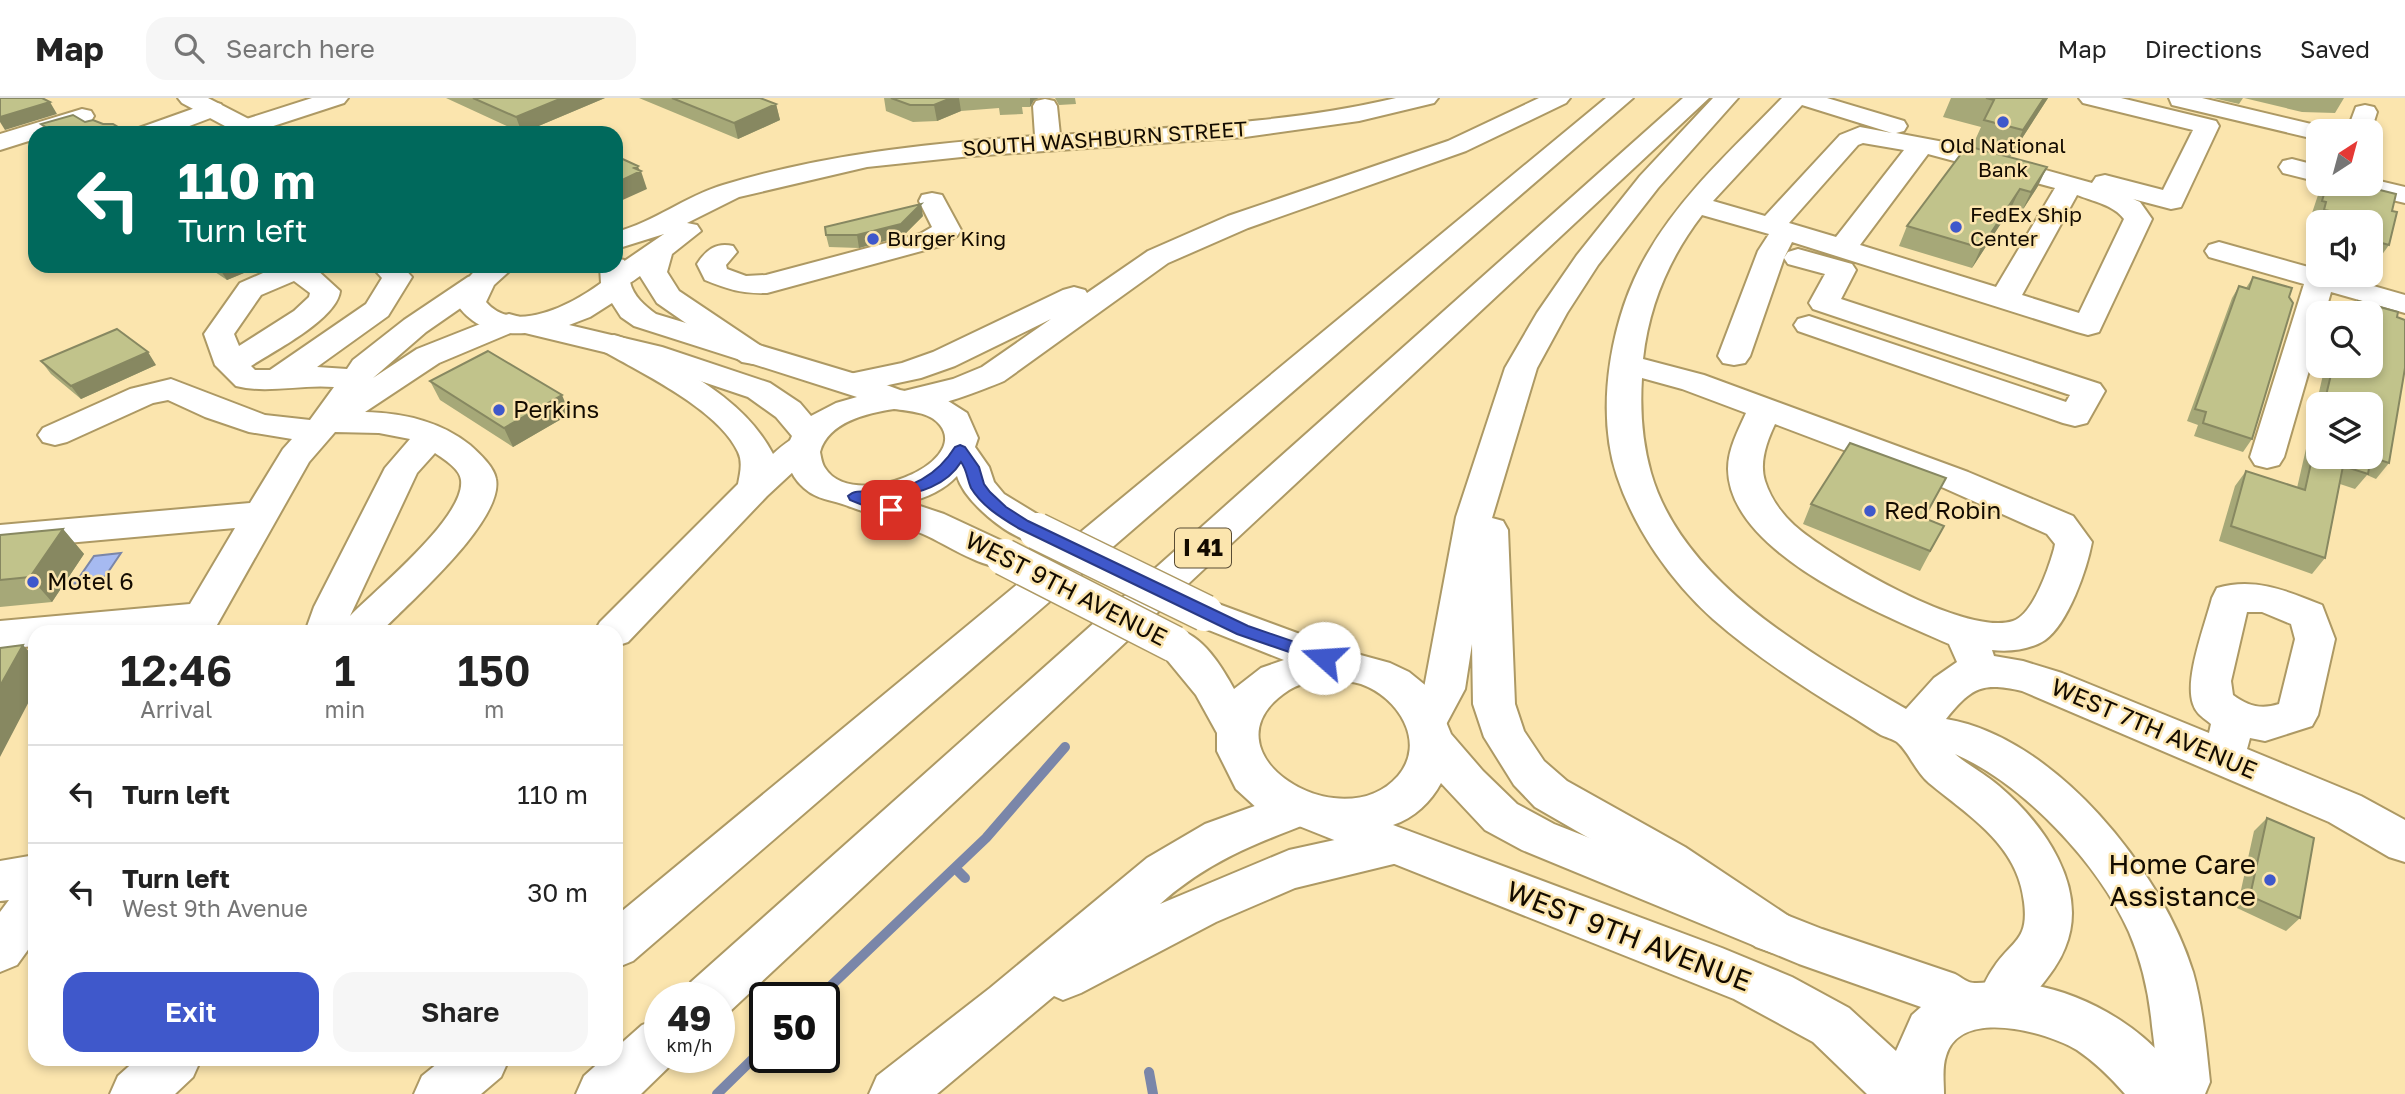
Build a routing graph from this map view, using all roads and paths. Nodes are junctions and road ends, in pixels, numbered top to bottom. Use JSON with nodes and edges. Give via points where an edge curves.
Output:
{"nodes":[{"id":1,"x":336,"y":98,"type":"edge"},
{"id":2,"x":1426,"y":98,"type":"edge"},
{"id":3,"x":1558,"y":98,"type":"edge"},
{"id":4,"x":1621,"y":98,"type":"edge"},
{"id":5,"x":1697,"y":98,"type":"edge"},
{"id":6,"x":1726,"y":98,"type":"edge"},
{"id":7,"x":1795,"y":98,"type":"edge"},
{"id":8,"x":1805,"y":98,"type":"edge"},
{"id":9,"x":2091,"y":98,"type":"edge"},
{"id":10,"x":2171,"y":98,"type":"edge"},
{"id":11,"x":201,"y":104,"type":"edge"},
{"id":12,"x":1045,"y":106,"type":"dead end"},
{"id":13,"x":83,"y":115,"type":"edge"},
{"id":14,"x":52,"y":126,"type":"edge"},
{"id":15,"x":56,"y":126,"type":"edge"},
{"id":16,"x":149,"y":126,"type":"edge"},
{"id":17,"x":244,"y":126,"type":"edge"},
{"id":18,"x":262,"y":126,"type":"edge"},
{"id":19,"x":2306,"y":130,"type":"edge"},
{"id":20,"x":28,"y":134,"type":"edge"},
{"id":21,"x":28,"y":136,"type":"edge"},
{"id":22,"x":1048,"y":143,"type":"junction"},
{"id":23,"x":0,"y":144,"type":"edge"},
{"id":24,"x":1921,"y":145,"type":"junction"},
{"id":25,"x":28,"y":149,"type":"edge"},
{"id":26,"x":0,"y":159,"type":"edge"},
{"id":27,"x":2292,"y":167,"type":"dead end"},
{"id":28,"x":2306,"y":171,"type":"edge"},
{"id":29,"x":785,"y":179,"type":"junction"},
{"id":30,"x":2070,"y":184,"type":"junction"},
{"id":31,"x":2384,"y":190,"type":"edge"},
{"id":32,"x":2405,"y":195,"type":"edge"},
{"id":33,"x":932,"y":201,"type":"dead end"},
{"id":34,"x":1696,"y":205,"type":"junction"},
{"id":35,"x":1776,"y":236,"type":"junction"},
{"id":36,"x":623,"y":239,"type":"edge"},
{"id":37,"x":1842,"y":248,"type":"junction"},
{"id":38,"x":659,"y":250,"type":"junction"},
{"id":39,"x":2219,"y":251,"type":"dead end"},
{"id":40,"x":723,"y":252,"type":"dead end"},
{"id":41,"x":1158,"y":257,"type":"junction"},
{"id":42,"x":623,"y":272,"type":"edge"},
{"id":43,"x":287,"y":273,"type":"edge"},
{"id":44,"x":307,"y":273,"type":"edge"},
{"id":45,"x":393,"y":273,"type":"edge"},
{"id":46,"x":484,"y":274,"type":"edge"},
{"id":47,"x":2306,"y":276,"type":"edge"},
{"id":48,"x":615,"y":277,"type":"edge"},
{"id":49,"x":2318,"y":287,"type":"edge"},
{"id":50,"x":2345,"y":287,"type":"edge"},
{"id":51,"x":2004,"y":300,"type":"junction"},
{"id":52,"x":2405,"y":304,"type":"edge"},
{"id":53,"x":1789,"y":314,"type":"junction"},
{"id":54,"x":517,"y":324,"type":"junction"},
{"id":55,"x":614,"y":344,"type":"junction"},
{"id":56,"x":753,"y":355,"type":"junction"},
{"id":57,"x":1734,"y":356,"type":"dead end"},
{"id":58,"x":1626,"y":364,"type":"junction"},
{"id":59,"x":231,"y":365,"type":"junction"},
{"id":60,"x":356,"y":379,"type":"junction"},
{"id":61,"x":277,"y":380,"type":"junction"},
{"id":62,"x":851,"y":383,"type":"junction"},
{"id":63,"x":901,"y":399,"type":"junction"},
{"id":64,"x":1765,"y":409,"type":"junction"},
{"id":65,"x":322,"y":427,"type":"junction"},
{"id":66,"x":54,"y":435,"type":"dead end"},
{"id":67,"x":433,"y":435,"type":"junction"},
{"id":68,"x":808,"y":440,"type":"junction"},
{"id":69,"x":960,"y":450,"type":"junction"},
{"id":70,"x":2267,"y":457,"type":"dead end"},
{"id":71,"x":1487,"y":479,"type":"junction"},
{"id":72,"x":755,"y":488,"type":"junction"},
{"id":73,"x":856,"y":496,"type":"junction"},
{"id":74,"x":260,"y":514,"type":"junction"},
{"id":75,"x":0,"y":537,"type":"edge"},
{"id":76,"x":197,"y":624,"type":"edge"},
{"id":77,"x":179,"y":625,"type":"edge"},
{"id":78,"x":327,"y":625,"type":"edge"},
{"id":79,"x":365,"y":625,"type":"edge"},
{"id":80,"x":621,"y":625,"type":"edge"},
{"id":81,"x":28,"y":633,"type":"edge"},
{"id":82,"x":1965,"y":634,"type":"junction"},
{"id":83,"x":0,"y":635,"type":"edge"},
{"id":84,"x":1343,"y":665,"type":"junction"},
{"id":85,"x":1982,"y":672,"type":"junction"},
{"id":86,"x":2234,"y":718,"type":"dead end"},
{"id":87,"x":1237,"y":731,"type":"junction"},
{"id":88,"x":1430,"y":731,"type":"junction"},
{"id":89,"x":1912,"y":731,"type":"junction"},
{"id":90,"x":2223,"y":758,"type":"junction"},
{"id":91,"x":1312,"y":813,"type":"junction"},
{"id":92,"x":2405,"y":843,"type":"edge"},
{"id":93,"x":1394,"y":846,"type":"junction"},
{"id":94,"x":28,"y":876,"type":"edge"},
{"id":95,"x":0,"y":881,"type":"edge"},
{"id":96,"x":28,"y":912,"type":"edge"},
{"id":97,"x":1773,"y":932,"type":"junction"},
{"id":98,"x":623,"y":940,"type":"edge"},
{"id":99,"x":0,"y":950,"type":"edge"},
{"id":100,"x":727,"y":982,"type":"edge"},
{"id":101,"x":1008,"y":1005,"type":"junction"},
{"id":102,"x":1983,"y":1005,"type":"junction"},
{"id":103,"x":644,"y":1057,"type":"edge"},
{"id":104,"x":167,"y":1066,"type":"edge"},
{"id":105,"x":475,"y":1066,"type":"edge"},
{"id":106,"x":137,"y":1094,"type":"edge"},
{"id":107,"x":441,"y":1094,"type":"edge"},
{"id":108,"x":603,"y":1094,"type":"edge"},
{"id":109,"x":896,"y":1094,"type":"edge"},
{"id":110,"x":1906,"y":1094,"type":"edge"},
{"id":111,"x":1917,"y":1094,"type":"edge"},
{"id":112,"x":2160,"y":1094,"type":"edge"},
{"id":113,"x":2176,"y":1094,"type":"edge"}],
"edges":[{"from":1,"to":18,"type":"main road"},
{"from":2,"to":22,"type":"main road","name":"SOUTH WASHBURN STREET","via":[[1359,114],[1256,128]]},
{"from":3,"to":41,"type":"main road","via":[[1457,146],[1238,222]]},
{"from":4,"to":98,"type":"main road"},
{"from":5,"to":100,"type":"main road","number":"I 41"},
{"from":6,"to":71,"type":"main road","via":[[1649,182],[1552,313],[1521,368]]},
{"from":7,"to":34,"type":"main road"},
{"from":8,"to":9,"type":"main road","via":[[2171,201],[2207,126]]},
{"from":10,"to":19,"type":"main road"},
{"from":11,"to":16,"type":"main road"},
{"from":11,"to":17,"type":"main road"},
{"from":12,"to":22,"type":"main road"},
{"from":13,"to":14,"type":"main road"},
{"from":13,"to":15,"type":"main road"},
{"from":20,"to":23,"type":"main road"},
{"from":21,"to":23,"type":"main road"},
{"from":22,"to":29,"type":"main road","name":"SOUTH WASHBURN STREET","via":[[881,157]]},
{"from":24,"to":30,"type":"main road"},
{"from":24,"to":35,"type":"main road","via":[[1860,135],[1849,141]]},
{"from":24,"to":37,"type":"main road"},
{"from":25,"to":26,"type":"main road"},
{"from":27,"to":28,"type":"main road"},
{"from":29,"to":36,"type":"main road","name":"SOUTH WASHBURN STREET","via":[[730,191]]},
{"from":29,"to":38,"type":"main road","name":"SOUTH WASHBURN STREET","via":[[682,233]]},
{"from":30,"to":51,"type":"main road"},
{"from":30,"to":51,"type":"main road","via":[[2113,199],[2130,208],[2138,219],[2088,326]]},
{"from":31,"to":32,"type":"main road"},
{"from":33,"to":40,"type":"main road","via":[[947,230],[940,235],[766,284],[742,285],[715,274],[711,264]]},
{"from":34,"to":35,"type":"main road"},
{"from":34,"to":58,"type":"main road","via":[[1650,274]]},
{"from":35,"to":37,"type":"main road"},
{"from":35,"to":53,"type":"main road"},
{"from":35,"to":53,"type":"main road","via":[[1842,270]]},
{"from":37,"to":51,"type":"main road"},
{"from":38,"to":42,"type":"main road","name":"SOUTH WASHBURN STREET"},
{"from":38,"to":56,"type":"main road","via":[[652,272],[668,297]]},
{"from":39,"to":47,"type":"main road"},
{"from":41,"to":62,"type":"main road","via":[[944,359]]},
{"from":41,"to":63,"type":"main road","via":[[993,374],[964,386]]},
{"from":43,"to":59,"type":"main road","via":[[250,289],[219,334]]},
{"from":44,"to":59,"type":"main road","via":[[325,291],[324,300]]},
{"from":45,"to":61,"type":"main road","via":[[397,277],[377,310]]},
{"from":46,"to":54,"type":"main road","via":[[471,297],[475,309],[488,318]]},
{"from":46,"to":60,"type":"main road","via":[[364,367]]},
{"from":48,"to":54,"type":"main road","name":"SOUTH WASHBURN STREET","via":[[577,313]]},
{"from":48,"to":56,"type":"main road","via":[[632,311],[645,320]]},
{"from":49,"to":70,"type":"main road"},
{"from":50,"to":52,"type":"main road"},
{"from":53,"to":53,"type":"main road","via":[[2089,391],[2075,416]]},
{"from":53,"to":57,"type":"main road"},
{"from":54,"to":55,"type":"main road"},
{"from":54,"to":65,"type":"main road","via":[[428,356]]},
{"from":55,"to":68,"type":"main road","via":[[759,390],[788,410]]},
{"from":55,"to":72,"type":"main road","via":[[694,391],[736,428],[756,453]]},
{"from":56,"to":62,"type":"main road"},
{"from":58,"to":64,"type":"main road","via":[[1693,382]]},
{"from":58,"to":89,"type":"main road","via":[[1622,390],[1625,444],[1634,481],[1689,573],[1782,655]]},
{"from":59,"to":61,"type":"main road","via":[[247,379]]},
{"from":60,"to":61,"type":"main road"},
{"from":60,"to":65,"type":"main road"},
{"from":62,"to":63,"type":"main road"},
{"from":63,"to":68,"type":"main road","via":[[844,410],[824,422]]},
{"from":63,"to":69,"type":"main road","via":[[936,407],[955,421],[960,429]]},
{"from":64,"to":82,"type":"main road","via":[[1748,446],[1746,478],[1757,508],[1785,539],[1817,562],[1900,607]]},
{"from":64,"to":82,"type":"main road","via":[[1956,480],[2060,525],[2074,542],[2072,556],[2045,618],[2033,631],[2013,637]]},
{"from":65,"to":66,"type":"main road","via":[[261,425],[171,389],[142,396]]},
{"from":65,"to":67,"type":"main road","via":[[381,421],[407,424]]},
{"from":65,"to":74,"type":"main road","via":[[295,457]]},
{"from":67,"to":78,"type":"main road","via":[[402,468]]},
{"from":67,"to":79,"type":"main road","via":[[471,465],[479,481],[475,500],[463,523]]},
{"from":68,"to":72,"type":"main road"},
{"from":68,"to":73,"type":"main road","via":[[804,462],[812,478],[830,490]]},
{"from":69,"to":73,"type":"main road","via":[[940,476],[922,486],[878,497]]},
{"from":69,"to":84,"type":"main road","name":"WEST 9TH AVENUE","bridge":true,"via":[[991,502],[1037,531],[1243,630]]},
{"from":71,"to":88,"type":"main road","via":[[1474,517],[1444,689]]},
{"from":71,"to":97,"type":"main road","via":[[1494,704],[1505,737],[1529,773],[1551,794],[1669,861]]},
{"from":72,"to":80,"type":"main road"},
{"from":73,"to":87,"type":"main road","name":"WEST 9TH AVENUE","bridge":true,"via":[[931,523],[1174,644],[1198,664]]},
{"from":74,"to":75,"type":"main road"},
{"from":74,"to":76,"type":"main road"},
{"from":76,"to":77,"type":"main road"},
{"from":81,"to":83,"type":"main road"},
{"from":82,"to":85,"type":"main road"},
{"from":84,"to":87,"type":"main road","via":[[1317,664],[1271,679],[1253,693],[1241,711]]},
{"from":84,"to":88,"type":"main road","via":[[1394,683],[1414,700]]},
{"from":85,"to":89,"type":"main road","via":[[1960,678]]},
{"from":85,"to":90,"type":"main road","name":"WEST 7TH AVENUE","via":[[2036,679]]},
{"from":86,"to":90,"type":"main road"},
{"from":87,"to":91,"type":"main road","via":[[1239,754],[1251,776],[1270,795]]},
{"from":88,"to":91,"type":"main road","via":[[1429,767],[1415,789],[1392,806],[1362,816]]},
{"from":88,"to":97,"type":"main road","via":[[1467,784],[1501,817],[1609,868]]},
{"from":89,"to":102,"type":"main road","via":[[1938,765],[2004,818],[2045,883],[2049,904],[2034,961]]},
{"from":89,"to":113,"type":"main road","via":[[1966,740],[2012,768],[2046,792],[2102,848],[2137,898],[2165,962],[2184,1082]]},
{"from":90,"to":92,"type":"main road","name":"WEST 7TH AVENUE","via":[[2345,809]]},
{"from":91,"to":93,"type":"main road","name":"WEST 9TH AVENUE"},
{"from":91,"to":101,"type":"main road","via":[[1222,837],[1163,872]]},
{"from":93,"to":101,"type":"main road","via":[[1311,863],[1212,902]]},
{"from":93,"to":110,"type":"main road","name":"WEST 9TH AVENUE","via":[[1785,998],[1846,1036],[1882,1076]]},
{"from":94,"to":95,"type":"main road"},
{"from":96,"to":99,"type":"main road"},
{"from":97,"to":102,"type":"main road"},
{"from":101,"to":109,"type":"main road"},
{"from":102,"to":111,"type":"main road","via":[[1939,1020],[1923,1042],[1915,1070]]},
{"from":102,"to":112,"type":"main road","via":[[2046,1011],[2093,1032],[2135,1065]]},
{"from":103,"to":108,"type":"main road"},
{"from":104,"to":106,"type":"main road"},
{"from":105,"to":107,"type":"main road"}]}
